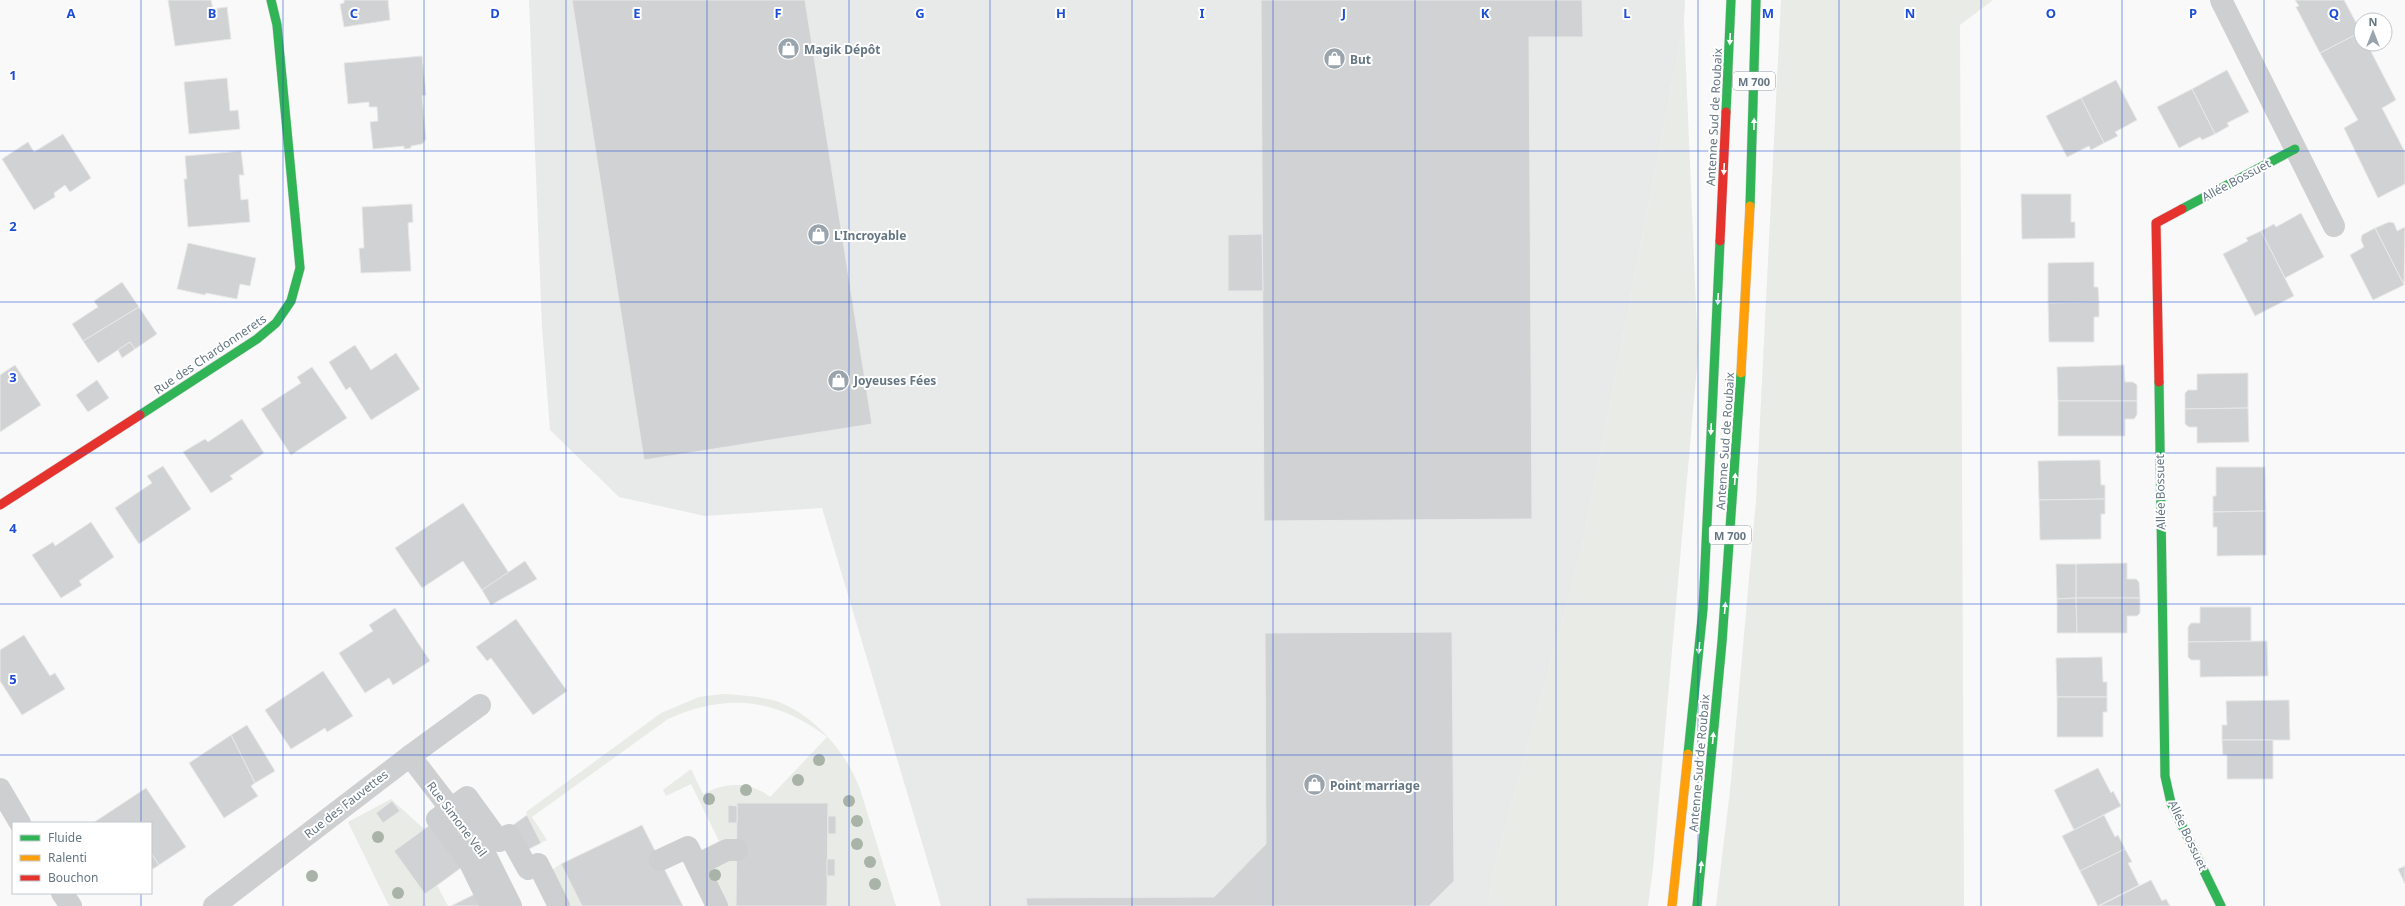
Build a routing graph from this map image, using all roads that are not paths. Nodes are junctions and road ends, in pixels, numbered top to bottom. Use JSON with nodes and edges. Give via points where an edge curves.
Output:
{"nodes":[{"id":1,"x":271,"y":0,"type":"edge"},
{"id":2,"x":1731,"y":0,"type":"edge"},
{"id":3,"x":1756,"y":0,"type":"edge"},
{"id":4,"x":2220,"y":0,"type":"edge"},
{"id":5,"x":2295,"y":149,"type":"junction"},
{"id":6,"x":2334,"y":226,"type":"dead end"},
{"id":7,"x":0,"y":505,"type":"edge"},
{"id":8,"x":480,"y":705,"type":"dead end"},
{"id":9,"x":410,"y":756,"type":"junction"},
{"id":10,"x":0,"y":790,"type":"edge"},
{"id":11,"x":451,"y":809,"type":"junction"},
{"id":12,"x":19,"y":822,"type":"edge"},
{"id":13,"x":736,"y":850,"type":"dead end"},
{"id":14,"x":660,"y":860,"type":"dead end"},
{"id":15,"x":697,"y":865,"type":"junction"},
{"id":16,"x":63,"y":894,"type":"edge"},
{"id":17,"x":71,"y":906,"type":"edge"},
{"id":18,"x":214,"y":906,"type":"edge"},
{"id":19,"x":491,"y":906,"type":"edge"},
{"id":20,"x":511,"y":906,"type":"edge"},
{"id":21,"x":559,"y":906,"type":"edge"},
{"id":22,"x":717,"y":906,"type":"edge"},
{"id":23,"x":1672,"y":906,"type":"edge"},
{"id":24,"x":1697,"y":906,"type":"edge"},
{"id":25,"x":2221,"y":906,"type":"edge"}],
"edges":[{"from":1,"to":7,"type":"main road","name":"Rue des Chardonnerets","via":[[276,25],[300,268],[294,297],[281,320],[257,339]]},
{"from":2,"to":23,"type":"main road","name":"Antenne Sud de Roubaix","number":"M 700","one_way":true,"via":[[1703,609]]},
{"from":24,"to":3,"type":"main road","name":"Antenne Sud de Roubaix","number":"M 700","one_way":true,"via":[[1741,391],[1753,163]]},
{"from":4,"to":5,"type":"street"},
{"from":5,"to":6,"type":"street"},
{"from":5,"to":25,"type":"main road","name":"Allée Bossuet","via":[[2156,223],[2164,776],[2171,803]]},
{"from":8,"to":9,"type":"street","name":"Rue des Fauvettes"},
{"from":9,"to":11,"type":"street","name":"Rue Simone Veil"},
{"from":9,"to":18,"type":"street","name":"Rue des Fauvettes"},
{"from":10,"to":12,"type":"street"},
{"from":11,"to":19,"type":"street","via":[[437,819],[470,864]]},
{"from":11,"to":20,"type":"street","name":"Rue Simone Veil","via":[[484,852]]},
{"from":11,"to":21,"type":"street","via":[[467,797],[499,841],[509,836],[528,869],[538,864]]},
{"from":13,"to":15,"type":"street","via":[[727,850]]},
{"from":14,"to":15,"type":"street","via":[[688,847]]},
{"from":15,"to":22,"type":"street"},
{"from":16,"to":17,"type":"street"}]}
